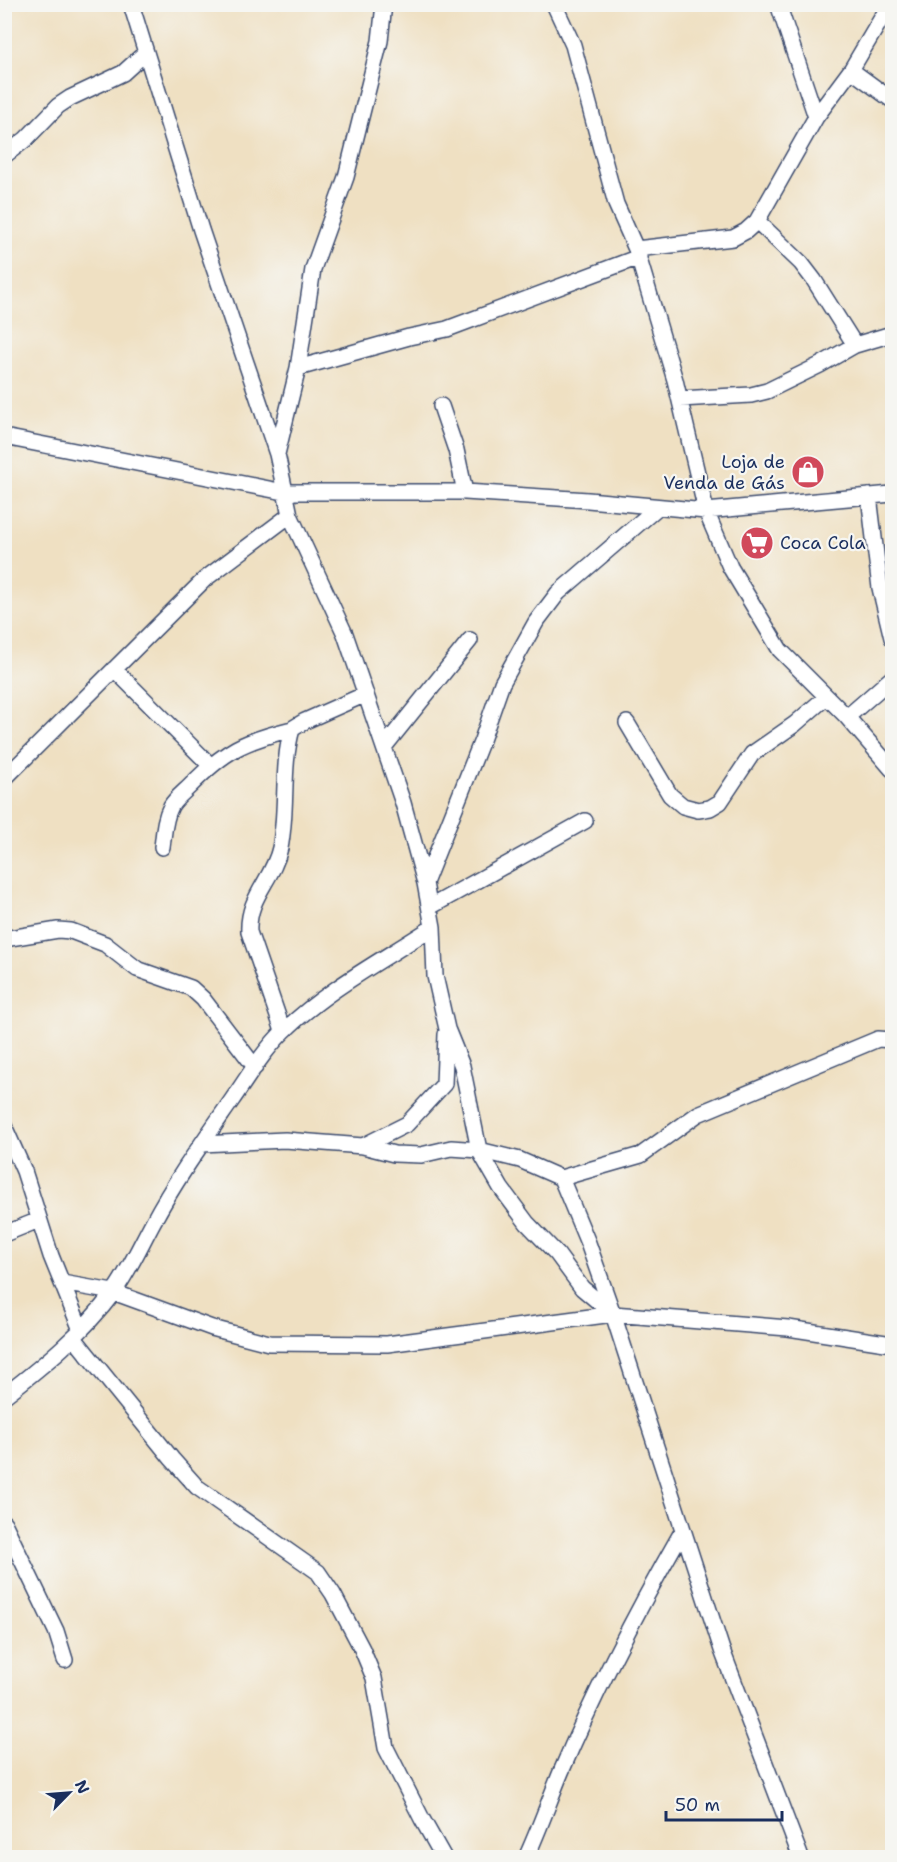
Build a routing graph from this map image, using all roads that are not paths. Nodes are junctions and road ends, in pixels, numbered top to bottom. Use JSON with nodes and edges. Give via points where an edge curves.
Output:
{"nodes":[{"id":1,"x":131,"y":4,"type":"edge"},
{"id":2,"x":384,"y":4,"type":"edge"},
{"id":3,"x":554,"y":4,"type":"edge"},
{"id":4,"x":778,"y":4,"type":"edge"},
{"id":5,"x":890,"y":4,"type":"edge"},
{"id":6,"x":145,"y":53,"type":"junction"},
{"id":7,"x":850,"y":70,"type":"junction"},
{"id":8,"x":892,"y":100,"type":"edge"},
{"id":9,"x":816,"y":117,"type":"junction"},
{"id":10,"x":4,"y":156,"type":"edge"},
{"id":11,"x":757,"y":221,"type":"junction"},
{"id":12,"x":638,"y":253,"type":"junction"},
{"id":13,"x":892,"y":334,"type":"edge"},
{"id":14,"x":855,"y":345,"type":"junction"},
{"id":15,"x":298,"y":368,"type":"junction"},
{"id":16,"x":680,"y":399,"type":"junction"},
{"id":17,"x":441,"y":406,"type":"dead end"},
{"id":18,"x":4,"y":437,"type":"edge"},
{"id":19,"x":278,"y":454,"type":"junction"},
{"id":20,"x":284,"y":492,"type":"junction"},
{"id":21,"x":465,"y":492,"type":"junction"},
{"id":22,"x":892,"y":494,"type":"edge"},
{"id":23,"x":869,"y":496,"type":"junction"},
{"id":24,"x":658,"y":507,"type":"junction"},
{"id":25,"x":706,"y":511,"type":"junction"},
{"id":26,"x":290,"y":515,"type":"junction"},
{"id":27,"x":892,"y":638,"type":"edge"},
{"id":28,"x":470,"y":640,"type":"dead end"},
{"id":29,"x":114,"y":669,"type":"junction"},
{"id":30,"x":892,"y":678,"type":"edge"},
{"id":31,"x":366,"y":694,"type":"junction"},
{"id":32,"x":826,"y":697,"type":"junction"},
{"id":33,"x":847,"y":717,"type":"junction"},
{"id":34,"x":627,"y":723,"type":"dead end"},
{"id":35,"x":292,"y":729,"type":"junction"},
{"id":36,"x":384,"y":747,"type":"junction"},
{"id":37,"x":210,"y":765,"type":"junction"},
{"id":38,"x":892,"y":769,"type":"edge"},
{"id":39,"x":4,"y":779,"type":"edge"},
{"id":40,"x":585,"y":821,"type":"dead end"},
{"id":41,"x":162,"y":847,"type":"dead end"},
{"id":42,"x":425,"y":883,"type":"junction"},
{"id":43,"x":430,"y":907,"type":"junction"},
{"id":44,"x":433,"y":927,"type":"junction"},
{"id":45,"x":4,"y":939,"type":"edge"},
{"id":46,"x":447,"y":1029,"type":"junction"},
{"id":47,"x":283,"y":1031,"type":"junction"},
{"id":48,"x":892,"y":1040,"type":"edge"},
{"id":49,"x":255,"y":1067,"type":"junction"},
{"id":50,"x":4,"y":1126,"type":"edge"},
{"id":51,"x":202,"y":1144,"type":"junction"},
{"id":52,"x":363,"y":1146,"type":"junction"},
{"id":53,"x":479,"y":1150,"type":"junction"},
{"id":54,"x":561,"y":1178,"type":"junction"},
{"id":55,"x":39,"y":1220,"type":"junction"},
{"id":56,"x":4,"y":1234,"type":"edge"},
{"id":57,"x":62,"y":1283,"type":"junction"},
{"id":58,"x":113,"y":1292,"type":"junction"},
{"id":59,"x":613,"y":1314,"type":"junction"},
{"id":60,"x":78,"y":1334,"type":"junction"},
{"id":61,"x":892,"y":1344,"type":"edge"},
{"id":62,"x":4,"y":1396,"type":"edge"},
{"id":63,"x":4,"y":1522,"type":"edge"},
{"id":64,"x":684,"y":1530,"type":"junction"},
{"id":65,"x":65,"y":1660,"type":"dead end"},
{"id":66,"x":444,"y":1857,"type":"edge"},
{"id":67,"x":526,"y":1857,"type":"edge"},
{"id":68,"x":801,"y":1857,"type":"edge"}],
"edges":[{"from":1,"to":6,"type":"street"},
{"from":2,"to":15,"type":"street","via":[[380,41],[346,177],[313,269]]},
{"from":3,"to":12,"type":"street","via":[[573,45],[616,204]]},
{"from":4,"to":9,"type":"street"},
{"from":5,"to":7,"type":"street"},
{"from":6,"to":10,"type":"street","via":[[123,73],[58,106]]},
{"from":6,"to":19,"type":"street"},
{"from":7,"to":8,"type":"street"},
{"from":7,"to":9,"type":"street"},
{"from":9,"to":11,"type":"street"},
{"from":11,"to":12,"type":"street","via":[[733,238]]},
{"from":11,"to":14,"type":"street","via":[[801,263]]},
{"from":12,"to":15,"type":"street","via":[[447,329]]},
{"from":12,"to":16,"type":"street"},
{"from":13,"to":14,"type":"street"},
{"from":14,"to":16,"type":"street","via":[[767,391]]},
{"from":15,"to":19,"type":"street"},
{"from":16,"to":25,"type":"street"},
{"from":17,"to":21,"type":"street"},
{"from":18,"to":20,"type":"street"},
{"from":19,"to":20,"type":"street"},
{"from":20,"to":21,"type":"street"},
{"from":20,"to":26,"type":"street"},
{"from":21,"to":24,"type":"street"},
{"from":22,"to":23,"type":"street"},
{"from":23,"to":25,"type":"street"},
{"from":23,"to":27,"type":"street","via":[[880,588]]},
{"from":24,"to":25,"type":"street"},
{"from":24,"to":42,"type":"street","via":[[558,593],[536,622],[502,683]]},
{"from":25,"to":32,"type":"street","via":[[730,567],[780,650]]},
{"from":26,"to":29,"type":"street","via":[[205,579]]},
{"from":26,"to":31,"type":"street","via":[[345,634]]},
{"from":28,"to":36,"type":"street"},
{"from":29,"to":37,"type":"street"},
{"from":29,"to":39,"type":"street"},
{"from":30,"to":33,"type":"street"},
{"from":31,"to":35,"type":"street"},
{"from":31,"to":36,"type":"street"},
{"from":32,"to":33,"type":"street"},
{"from":32,"to":34,"type":"street","via":[[752,754],[720,802],[698,810],[683,806],[670,795]]},
{"from":33,"to":38,"type":"street"},
{"from":35,"to":37,"type":"street","via":[[254,739]]},
{"from":35,"to":47,"type":"street","via":[[286,749],[280,848],[248,917],[249,932]]},
{"from":36,"to":42,"type":"street"},
{"from":37,"to":41,"type":"street","via":[[172,804]]},
{"from":40,"to":43,"type":"street"},
{"from":42,"to":43,"type":"street"},
{"from":43,"to":44,"type":"street"},
{"from":44,"to":46,"type":"street","via":[[435,976]]},
{"from":44,"to":47,"type":"street","via":[[367,968]]},
{"from":45,"to":49,"type":"street","via":[[58,930],[105,944],[137,969],[190,988],[203,999]]},
{"from":46,"to":52,"type":"street","via":[[444,1084],[407,1124]]},
{"from":46,"to":53,"type":"street","via":[[462,1066]]},
{"from":47,"to":49,"type":"street"},
{"from":48,"to":54,"type":"street","via":[[878,1039],[698,1114],[641,1155]]},
{"from":49,"to":51,"type":"street"},
{"from":50,"to":55,"type":"street","via":[[24,1171]]},
{"from":51,"to":52,"type":"street","via":[[285,1140]]},
{"from":51,"to":58,"type":"street"},
{"from":52,"to":53,"type":"street","via":[[394,1154],[421,1155],[452,1148]]},
{"from":53,"to":54,"type":"street","via":[[520,1160]]},
{"from":53,"to":59,"type":"street","via":[[527,1223],[582,1288]]},
{"from":54,"to":59,"type":"street"},
{"from":55,"to":56,"type":"street"},
{"from":55,"to":57,"type":"street"},
{"from":57,"to":58,"type":"street"},
{"from":57,"to":60,"type":"street"},
{"from":58,"to":59,"type":"street","via":[[212,1328],[269,1343],[387,1344]]},
{"from":58,"to":60,"type":"street"},
{"from":59,"to":61,"type":"street","via":[[788,1328]]},
{"from":59,"to":64,"type":"street"},
{"from":60,"to":62,"type":"street"},
{"from":60,"to":66,"type":"street","via":[[197,1487],[318,1572],[362,1648],[374,1678],[386,1748]]},
{"from":63,"to":65,"type":"street","via":[[56,1630]]},
{"from":64,"to":67,"type":"street","via":[[640,1605],[561,1772]]},
{"from":64,"to":68,"type":"street","via":[[722,1650]]}]}
